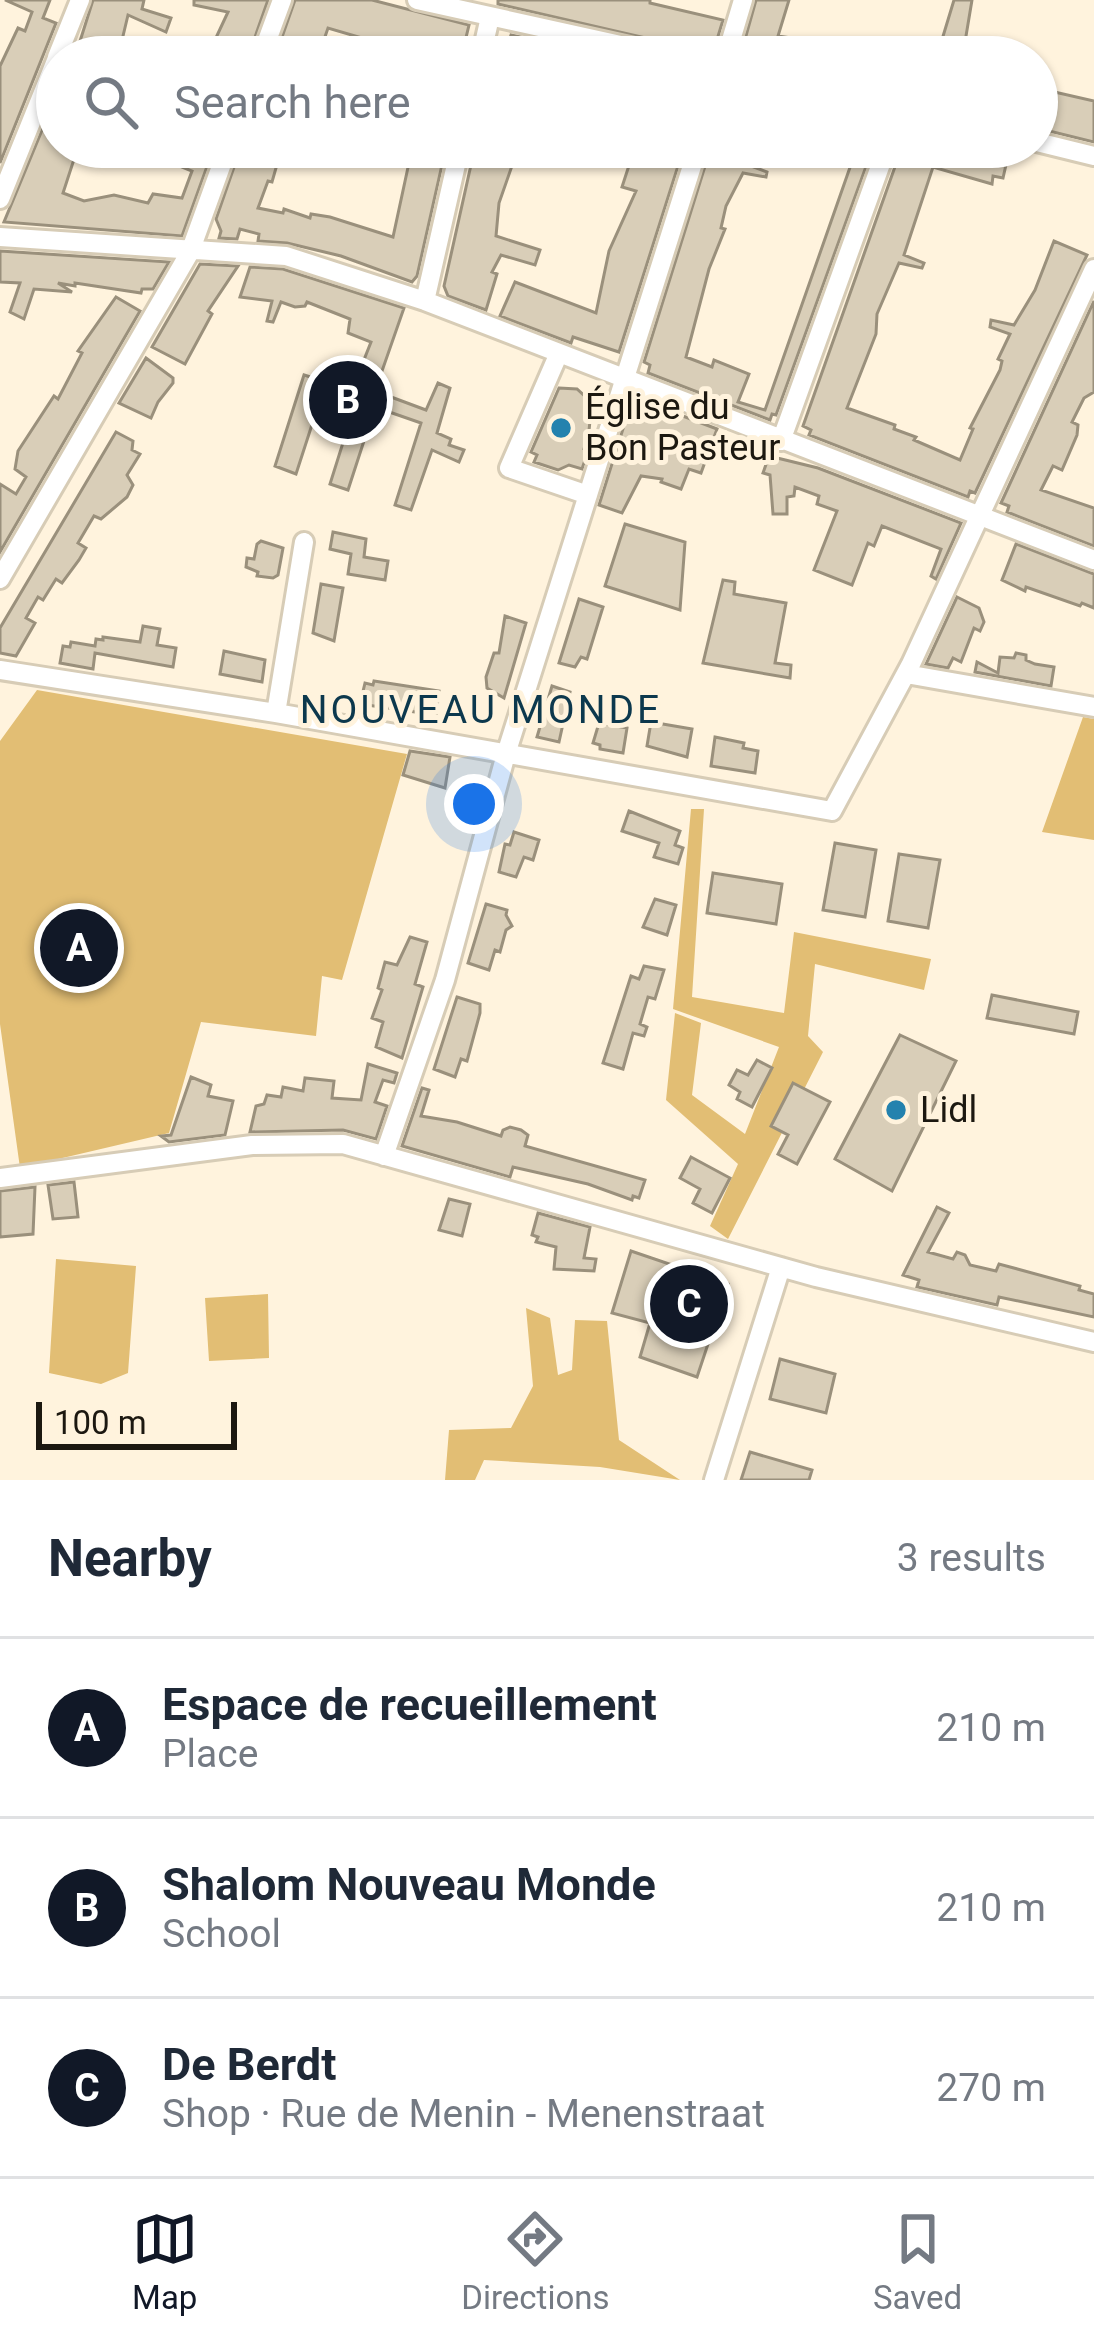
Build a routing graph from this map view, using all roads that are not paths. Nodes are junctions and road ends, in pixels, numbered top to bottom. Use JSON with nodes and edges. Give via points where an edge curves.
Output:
{"nodes":[{"id":1,"x":80,"y":0,"type":"edge"},
{"id":2,"x":282,"y":0,"type":"edge"},
{"id":3,"x":417,"y":0,"type":"edge"},
{"id":4,"x":743,"y":0,"type":"edge"},
{"id":5,"x":490,"y":17,"type":"junction"},
{"id":6,"x":65,"y":36,"type":"edge"},
{"id":7,"x":269,"y":36,"type":"edge"},
{"id":8,"x":486,"y":36,"type":"edge"},
{"id":9,"x":578,"y":36,"type":"edge"},
{"id":10,"x":732,"y":36,"type":"edge"},
{"id":11,"x":36,"y":109,"type":"edge"},
{"id":12,"x":1058,"y":147,"type":"edge"},
{"id":13,"x":1094,"y":156,"type":"edge"},
{"id":14,"x":220,"y":168,"type":"edge"},
{"id":15,"x":455,"y":168,"type":"edge"},
{"id":16,"x":691,"y":168,"type":"edge"},
{"id":17,"x":879,"y":168,"type":"edge"},
{"id":18,"x":0,"y":199,"type":"edge"},
{"id":19,"x":0,"y":237,"type":"edge"},
{"id":20,"x":190,"y":252,"type":"junction"},
{"id":21,"x":1094,"y":269,"type":"edge"},
{"id":22,"x":425,"y":301,"type":"junction"},
{"id":23,"x":559,"y":353,"type":"junction"},
{"id":24,"x":624,"y":380,"type":"junction"},
{"id":25,"x":781,"y":441,"type":"junction"},
{"id":26,"x":588,"y":495,"type":"junction"},
{"id":27,"x":982,"y":517,"type":"junction"},
{"id":28,"x":304,"y":542,"type":"dead end"},
{"id":29,"x":1094,"y":560,"type":"edge"},
{"id":30,"x":0,"y":579,"type":"edge"},
{"id":31,"x":0,"y":670,"type":"edge"},
{"id":32,"x":906,"y":674,"type":"junction"},
{"id":33,"x":1094,"y":707,"type":"edge"},
{"id":34,"x":276,"y":713,"type":"junction"},
{"id":35,"x":506,"y":754,"type":"junction"},
{"id":36,"x":384,"y":1156,"type":"junction"},
{"id":37,"x":0,"y":1178,"type":"edge"},
{"id":38,"x":781,"y":1267,"type":"junction"},
{"id":39,"x":1094,"y":1342,"type":"edge"},
{"id":40,"x":714,"y":1480,"type":"edge"}],
"edges":[{"from":1,"to":6,"type":"street"},
{"from":2,"to":7,"type":"street"},
{"from":3,"to":5,"type":"street"},
{"from":4,"to":10,"type":"street"},
{"from":5,"to":8,"type":"street"},
{"from":5,"to":9,"type":"street"},
{"from":11,"to":18,"type":"street"},
{"from":12,"to":13,"type":"street"},
{"from":14,"to":20,"type":"street"},
{"from":15,"to":22,"type":"street"},
{"from":16,"to":24,"type":"street"},
{"from":17,"to":25,"type":"street"},
{"from":19,"to":20,"type":"street"},
{"from":20,"to":22,"type":"street","via":[[286,256]]},
{"from":20,"to":30,"type":"street"},
{"from":21,"to":27,"type":"street"},
{"from":22,"to":23,"type":"street"},
{"from":23,"to":24,"type":"street"},
{"from":23,"to":26,"type":"street","via":[[508,469]]},
{"from":24,"to":25,"type":"street"},
{"from":24,"to":26,"type":"street"},
{"from":25,"to":27,"type":"street"},
{"from":26,"to":35,"type":"street"},
{"from":27,"to":29,"type":"street"},
{"from":27,"to":32,"type":"street"},
{"from":28,"to":34,"type":"street"},
{"from":31,"to":34,"type":"street"},
{"from":32,"to":33,"type":"street"},
{"from":32,"to":35,"type":"street","via":[[832,811]]},
{"from":34,"to":35,"type":"street"},
{"from":35,"to":36,"type":"street","via":[[445,980]]},
{"from":36,"to":37,"type":"street","via":[[343,1144],[284,1142]]},
{"from":36,"to":38,"type":"street"},
{"from":38,"to":39,"type":"street"},
{"from":38,"to":40,"type":"street"}]}
